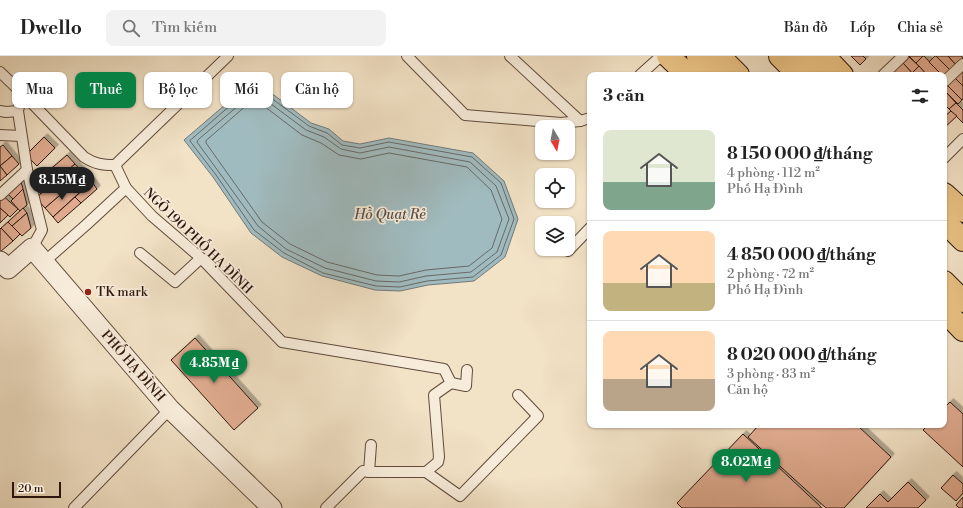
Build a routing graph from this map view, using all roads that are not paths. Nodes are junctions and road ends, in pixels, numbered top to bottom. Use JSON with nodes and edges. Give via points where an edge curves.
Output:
{"nodes":[{"id":1,"x":228,"y":56,"type":"edge"},
{"id":2,"x":407,"y":56,"type":"edge"},
{"id":3,"x":510,"y":56,"type":"edge"},
{"id":4,"x":661,"y":56,"type":"edge"},
{"id":5,"x":668,"y":56,"type":"edge"},
{"id":6,"x":698,"y":56,"type":"edge"},
{"id":7,"x":719,"y":56,"type":"edge"},
{"id":8,"x":780,"y":56,"type":"edge"},
{"id":9,"x":789,"y":56,"type":"edge"},
{"id":10,"x":801,"y":56,"type":"edge"},
{"id":11,"x":824,"y":56,"type":"edge"},
{"id":12,"x":903,"y":56,"type":"edge"},
{"id":13,"x":963,"y":64,"type":"edge"},
{"id":14,"x":0,"y":72,"type":"edge"},
{"id":15,"x":643,"y":72,"type":"edge"},
{"id":16,"x":685,"y":72,"type":"edge"},
{"id":17,"x":714,"y":72,"type":"edge"},
{"id":18,"x":735,"y":72,"type":"edge"},
{"id":19,"x":796,"y":72,"type":"edge"},
{"id":20,"x":804,"y":72,"type":"edge"},
{"id":21,"x":817,"y":72,"type":"edge"},
{"id":22,"x":839,"y":72,"type":"edge"},
{"id":23,"x":886,"y":72,"type":"edge"},
{"id":24,"x":947,"y":79,"type":"edge"},
{"id":25,"x":12,"y":84,"type":"edge"},
{"id":26,"x":37,"y":108,"type":"edge"},
{"id":27,"x":18,"y":110,"type":"joint"},
{"id":28,"x":0,"y":111,"type":"edge"},
{"id":29,"x":585,"y":119,"type":"edge"},
{"id":30,"x":0,"y":135,"type":"edge"},
{"id":31,"x":21,"y":136,"type":"junction"},
{"id":32,"x":963,"y":139,"type":"edge"},
{"id":33,"x":947,"y":155,"type":"edge"},
{"id":34,"x":115,"y":165,"type":"junction"},
{"id":35,"x":27,"y":170,"type":"junction"},
{"id":36,"x":947,"y":187,"type":"edge"},
{"id":37,"x":126,"y":188,"type":"junction"},
{"id":38,"x":0,"y":195,"type":"edge"},
{"id":39,"x":947,"y":197,"type":"edge"},
{"id":40,"x":963,"y":204,"type":"edge"},
{"id":41,"x":963,"y":211,"type":"edge"},
{"id":42,"x":947,"y":215,"type":"edge"},
{"id":43,"x":947,"y":224,"type":"edge"},
{"id":44,"x":587,"y":231,"type":"edge"},
{"id":45,"x":963,"y":231,"type":"edge"},
{"id":46,"x":963,"y":240,"type":"edge"},
{"id":47,"x":575,"y":244,"type":"edge"},
{"id":48,"x":140,"y":253,"type":"dead end"},
{"id":49,"x":38,"y":255,"type":"junction"},
{"id":50,"x":201,"y":258,"type":"junction"},
{"id":51,"x":3,"y":269,"type":"edge"},
{"id":52,"x":947,"y":285,"type":"edge"},
{"id":53,"x":963,"y":301,"type":"edge"},
{"id":54,"x":947,"y":313,"type":"edge"},
{"id":55,"x":963,"y":330,"type":"edge"},
{"id":56,"x":467,"y":370,"type":"dead end"},
{"id":57,"x":451,"y":383,"type":"junction"},
{"id":58,"x":518,"y":395,"type":"dead end"},
{"id":59,"x":170,"y":408,"type":"junction"},
{"id":60,"x":371,"y":445,"type":"dead end"},
{"id":61,"x":368,"y":472,"type":"junction"},
{"id":62,"x":426,"y":472,"type":"junction"},
{"id":63,"x":74,"y":508,"type":"edge"},
{"id":64,"x":272,"y":508,"type":"edge"},
{"id":65,"x":326,"y":508,"type":"edge"}],
"edges":[{"from":1,"to":34,"type":"lane"},
{"from":2,"to":29,"type":"lane","via":[[465,115],[561,123]]},
{"from":3,"to":29,"type":"lane"},
{"from":4,"to":15,"type":"lane"},
{"from":5,"to":16,"type":"main road"},
{"from":6,"to":17,"type":"main road"},
{"from":7,"to":18,"type":"main road"},
{"from":8,"to":19,"type":"main road"},
{"from":9,"to":20,"type":"main road"},
{"from":10,"to":21,"type":"main road"},
{"from":11,"to":22,"type":"main road"},
{"from":12,"to":23,"type":"lane"},
{"from":13,"to":24,"type":"lane"},
{"from":14,"to":25,"type":"lane"},
{"from":26,"to":34,"type":"lane","via":[[84,157],[94,163]]},
{"from":27,"to":28,"type":"lane"},
{"from":27,"to":31,"type":"lane"},
{"from":30,"to":31,"type":"lane"},
{"from":31,"to":35,"type":"lane"},
{"from":32,"to":33,"type":"lane"},
{"from":34,"to":37,"type":"lane"},
{"from":35,"to":38,"type":"lane"},
{"from":35,"to":49,"type":"lane","via":[[42,230]]},
{"from":36,"to":40,"type":"main road"},
{"from":37,"to":49,"type":"lane","name":"NGÕ 190 PHỐ HẠ ĐÌNH","via":[[86,225]]},
{"from":37,"to":50,"type":"lane","name":"NGÕ 190 PHỐ HẠ ĐÌNH","via":[[152,216]]},
{"from":39,"to":41,"type":"main road"},
{"from":42,"to":45,"type":"main road"},
{"from":43,"to":46,"type":"main road"},
{"from":44,"to":47,"type":"lane"},
{"from":48,"to":50,"type":"lane","via":[[175,282]]},
{"from":49,"to":51,"type":"street"},
{"from":49,"to":59,"type":"street","name":"PHỐ HẠ ĐÌNH"},
{"from":50,"to":57,"type":"lane","name":"NGÕ 190 PHỐ HẠ ĐÌNH","via":[[282,342],[444,369]]},
{"from":52,"to":53,"type":"main road"},
{"from":54,"to":55,"type":"main road"},
{"from":56,"to":57,"type":"lane","via":[[466,386]]},
{"from":57,"to":62,"type":"lane","via":[[434,395],[439,457],[438,462]]},
{"from":58,"to":62,"type":"lane","via":[[538,416],[460,496]]},
{"from":59,"to":63,"type":"lane"},
{"from":59,"to":64,"type":"street","name":"PHỐ HẠ ĐÌNH"},
{"from":60,"to":61,"type":"lane"},
{"from":61,"to":62,"type":"lane"},
{"from":61,"to":65,"type":"lane","via":[[363,471]]}]}
